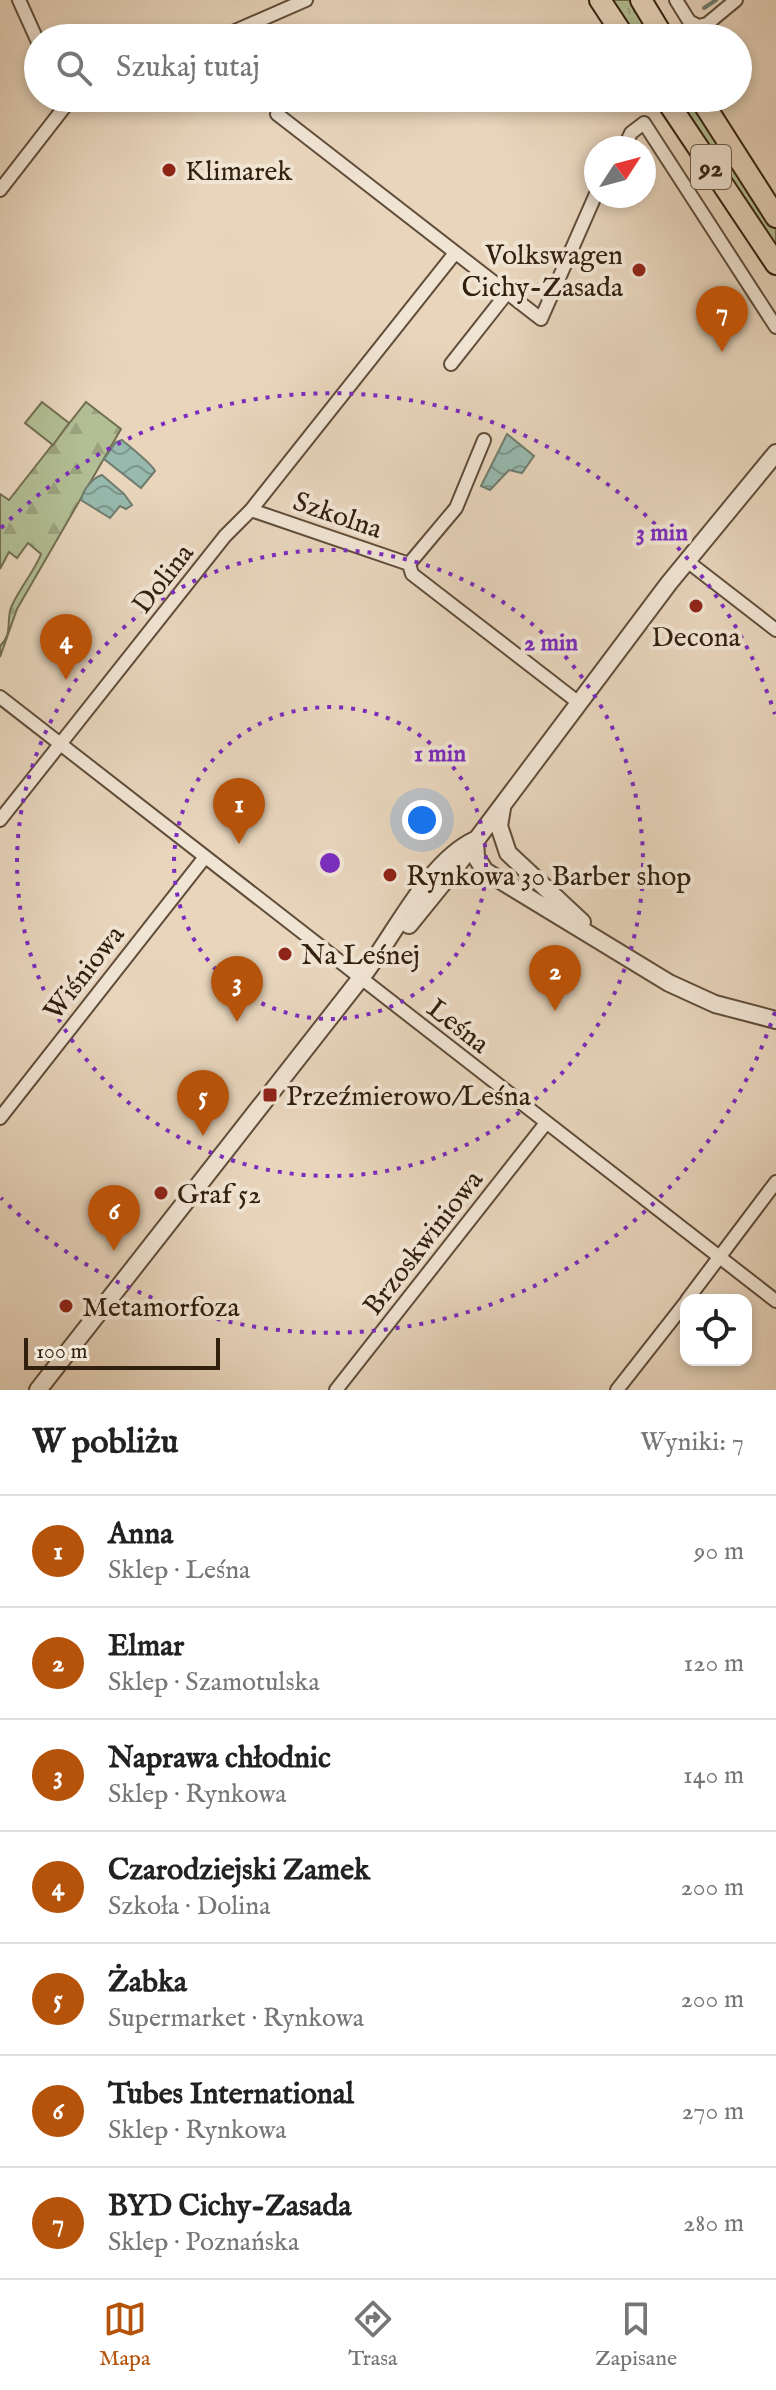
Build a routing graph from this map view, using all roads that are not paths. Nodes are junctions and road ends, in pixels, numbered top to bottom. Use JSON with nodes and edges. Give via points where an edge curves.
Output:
{"nodes":[{"id":1,"x":19,"y":0,"type":"edge"},
{"id":2,"x":306,"y":0,"type":"edge"},
{"id":3,"x":600,"y":0,"type":"edge"},
{"id":4,"x":641,"y":0,"type":"edge"},
{"id":5,"x":676,"y":0,"type":"edge"},
{"id":6,"x":736,"y":0,"type":"edge"},
{"id":7,"x":30,"y":24,"type":"edge"},
{"id":8,"x":251,"y":24,"type":"edge"},
{"id":9,"x":616,"y":24,"type":"edge"},
{"id":10,"x":656,"y":24,"type":"edge"},
{"id":11,"x":694,"y":24,"type":"edge"},
{"id":12,"x":707,"y":24,"type":"edge"},
{"id":13,"x":58,"y":112,"type":"edge"},
{"id":14,"x":674,"y":112,"type":"edge"},
{"id":15,"x":709,"y":112,"type":"edge"},
{"id":16,"x":277,"y":114,"type":"dead end"},
{"id":17,"x":630,"y":136,"type":"edge"},
{"id":18,"x":652,"y":136,"type":"edge"},
{"id":19,"x":656,"y":142,"type":"edge"},
{"id":20,"x":0,"y":190,"type":"edge"},
{"id":21,"x":590,"y":208,"type":"edge"},
{"id":22,"x":776,"y":217,"type":"edge"},
{"id":23,"x":455,"y":253,"type":"junction"},
{"id":24,"x":776,"y":264,"type":"edge"},
{"id":25,"x":507,"y":293,"type":"junction"},
{"id":26,"x":776,"y":327,"type":"edge"},
{"id":27,"x":451,"y":364,"type":"dead end"},
{"id":28,"x":484,"y":440,"type":"dead end"},
{"id":29,"x":776,"y":453,"type":"edge"},
{"id":30,"x":251,"y":510,"type":"junction"},
{"id":31,"x":687,"y":561,"type":"junction"},
{"id":32,"x":409,"y":564,"type":"junction"},
{"id":33,"x":776,"y":630,"type":"edge"},
{"id":34,"x":0,"y":697,"type":"edge"},
{"id":35,"x":579,"y":703,"type":"junction"},
{"id":36,"x":59,"y":744,"type":"junction"},
{"id":37,"x":505,"y":801,"type":"junction"},
{"id":38,"x":0,"y":820,"type":"edge"},
{"id":39,"x":475,"y":840,"type":"junction"},
{"id":40,"x":205,"y":857,"type":"junction"},
{"id":41,"x":515,"y":861,"type":"junction"},
{"id":42,"x":485,"y":871,"type":"junction"},
{"id":43,"x":429,"y":902,"type":"junction"},
{"id":44,"x":600,"y":940,"type":"junction"},
{"id":45,"x":372,"y":963,"type":"junction"},
{"id":46,"x":360,"y":979,"type":"junction"},
{"id":47,"x":776,"y":1020,"type":"edge"},
{"id":48,"x":0,"y":1118,"type":"edge"},
{"id":49,"x":546,"y":1123,"type":"junction"},
{"id":50,"x":776,"y":1182,"type":"edge"},
{"id":51,"x":718,"y":1255,"type":"junction"},
{"id":52,"x":692,"y":1294,"type":"edge"},
{"id":53,"x":776,"y":1301,"type":"edge"},
{"id":54,"x":680,"y":1310,"type":"edge"},
{"id":55,"x":38,"y":1390,"type":"edge"},
{"id":56,"x":336,"y":1390,"type":"edge"},
{"id":57,"x":617,"y":1390,"type":"edge"}],
"edges":[{"from":1,"to":7,"type":"street"},
{"from":2,"to":8,"type":"street"},
{"from":3,"to":9,"type":"main road"},
{"from":4,"to":10,"type":"main road"},
{"from":5,"to":11,"type":"street"},
{"from":6,"to":12,"type":"street"},
{"from":13,"to":20,"type":"street"},
{"from":14,"to":24,"type":"main road","number":"92"},
{"from":15,"to":22,"type":"main road","number":"92"},
{"from":16,"to":23,"type":"street"},
{"from":17,"to":18,"type":"street","via":[[644,123]]},
{"from":19,"to":26,"type":"street"},
{"from":21,"to":25,"type":"street","via":[[541,319]]},
{"from":23,"to":25,"type":"street"},
{"from":23,"to":30,"type":"street","name":"Dolina"},
{"from":25,"to":27,"type":"street"},
{"from":28,"to":32,"type":"street","via":[[456,508]]},
{"from":29,"to":31,"type":"street"},
{"from":30,"to":32,"type":"street","name":"Szkolna"},
{"from":30,"to":36,"type":"street","name":"Dolina"},
{"from":31,"to":33,"type":"street"},
{"from":31,"to":35,"type":"street"},
{"from":32,"to":35,"type":"street","via":[[412,574]]},
{"from":34,"to":36,"type":"street","name":"Leśna"},
{"from":35,"to":37,"type":"street"},
{"from":36,"to":38,"type":"street","name":"Dolina"},
{"from":36,"to":40,"type":"street","name":"Leśna"},
{"from":37,"to":39,"type":"street"},
{"from":37,"to":41,"type":"street","via":[[499,826]]},
{"from":39,"to":41,"type":"street"},
{"from":39,"to":42,"type":"street","via":[[475,854]]},
{"from":39,"to":43,"type":"street"},
{"from":39,"to":45,"type":"street","via":[[447,858]]},
{"from":40,"to":46,"type":"street","name":"Leśna"},
{"from":40,"to":48,"type":"street","name":"Wiśniowa"},
{"from":41,"to":44,"type":"street"},
{"from":42,"to":43,"type":"street","via":[[454,881]]},
{"from":42,"to":44,"type":"street"},
{"from":43,"to":45,"type":"street"},
{"from":44,"to":47,"type":"street","via":[[692,995]]},
{"from":45,"to":46,"type":"street"},
{"from":46,"to":49,"type":"street","name":"Leśna"},
{"from":46,"to":55,"type":"street"},
{"from":49,"to":51,"type":"street","name":"Leśna"},
{"from":49,"to":56,"type":"street","name":"Brzoskwiniowa"},
{"from":50,"to":51,"type":"street"},
{"from":51,"to":52,"type":"street"},
{"from":51,"to":53,"type":"street","name":"Leśna"},
{"from":54,"to":57,"type":"street"}]}
